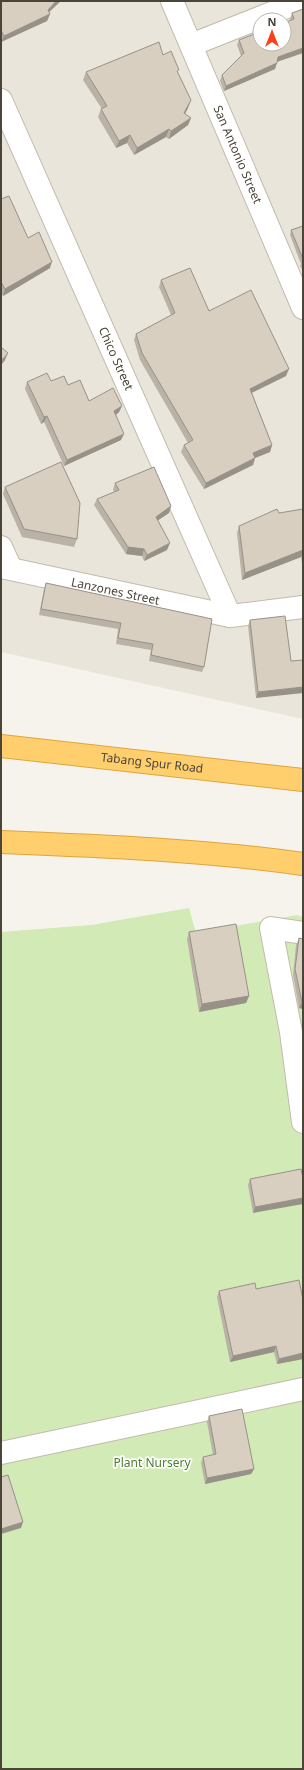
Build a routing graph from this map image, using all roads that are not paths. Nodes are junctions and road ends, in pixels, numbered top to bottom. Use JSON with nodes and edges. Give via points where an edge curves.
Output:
{"nodes":[{"id":1,"x":172,"y":1,"type":"edge"},
{"id":2,"x":302,"y":1,"type":"edge"},
{"id":3,"x":191,"y":44,"type":"junction"},
{"id":4,"x":1,"y":100,"type":"edge"},
{"id":5,"x":303,"y":308,"type":"edge"},
{"id":6,"x":1,"y":547,"type":"edge"},
{"id":7,"x":6,"y":568,"type":"edge"},
{"id":8,"x":303,"y":607,"type":"edge"},
{"id":9,"x":230,"y":616,"type":"junction"},
{"id":10,"x":1,"y":746,"type":"edge"},
{"id":11,"x":303,"y":780,"type":"edge"},
{"id":12,"x":1,"y":842,"type":"edge"},
{"id":13,"x":303,"y":864,"type":"edge"},
{"id":14,"x":303,"y":933,"type":"edge"},
{"id":15,"x":300,"y":1083,"type":"edge"},
{"id":16,"x":303,"y":1122,"type":"edge"},
{"id":17,"x":303,"y":1389,"type":"edge"},
{"id":18,"x":1,"y":1453,"type":"edge"}],
"edges":[{"from":1,"to":3,"type":"street","name":"San Antonio Street"},
{"from":2,"to":3,"type":"street"},
{"from":3,"to":5,"type":"street","name":"San Antonio Street"},
{"from":4,"to":9,"type":"street","name":"Chico Street"},
{"from":6,"to":7,"type":"street"},
{"from":7,"to":9,"type":"street","name":"Lanzones Street"},
{"from":8,"to":9,"type":"street","name":"Lanzones Street"},
{"from":10,"to":11,"type":"highway","name":"Tabang Spur Road"},
{"from":12,"to":13,"type":"highway","via":[[246,856]]},
{"from":14,"to":15,"type":"street","via":[[271,928]]},
{"from":15,"to":16,"type":"street"},
{"from":17,"to":18,"type":"street"}]}
